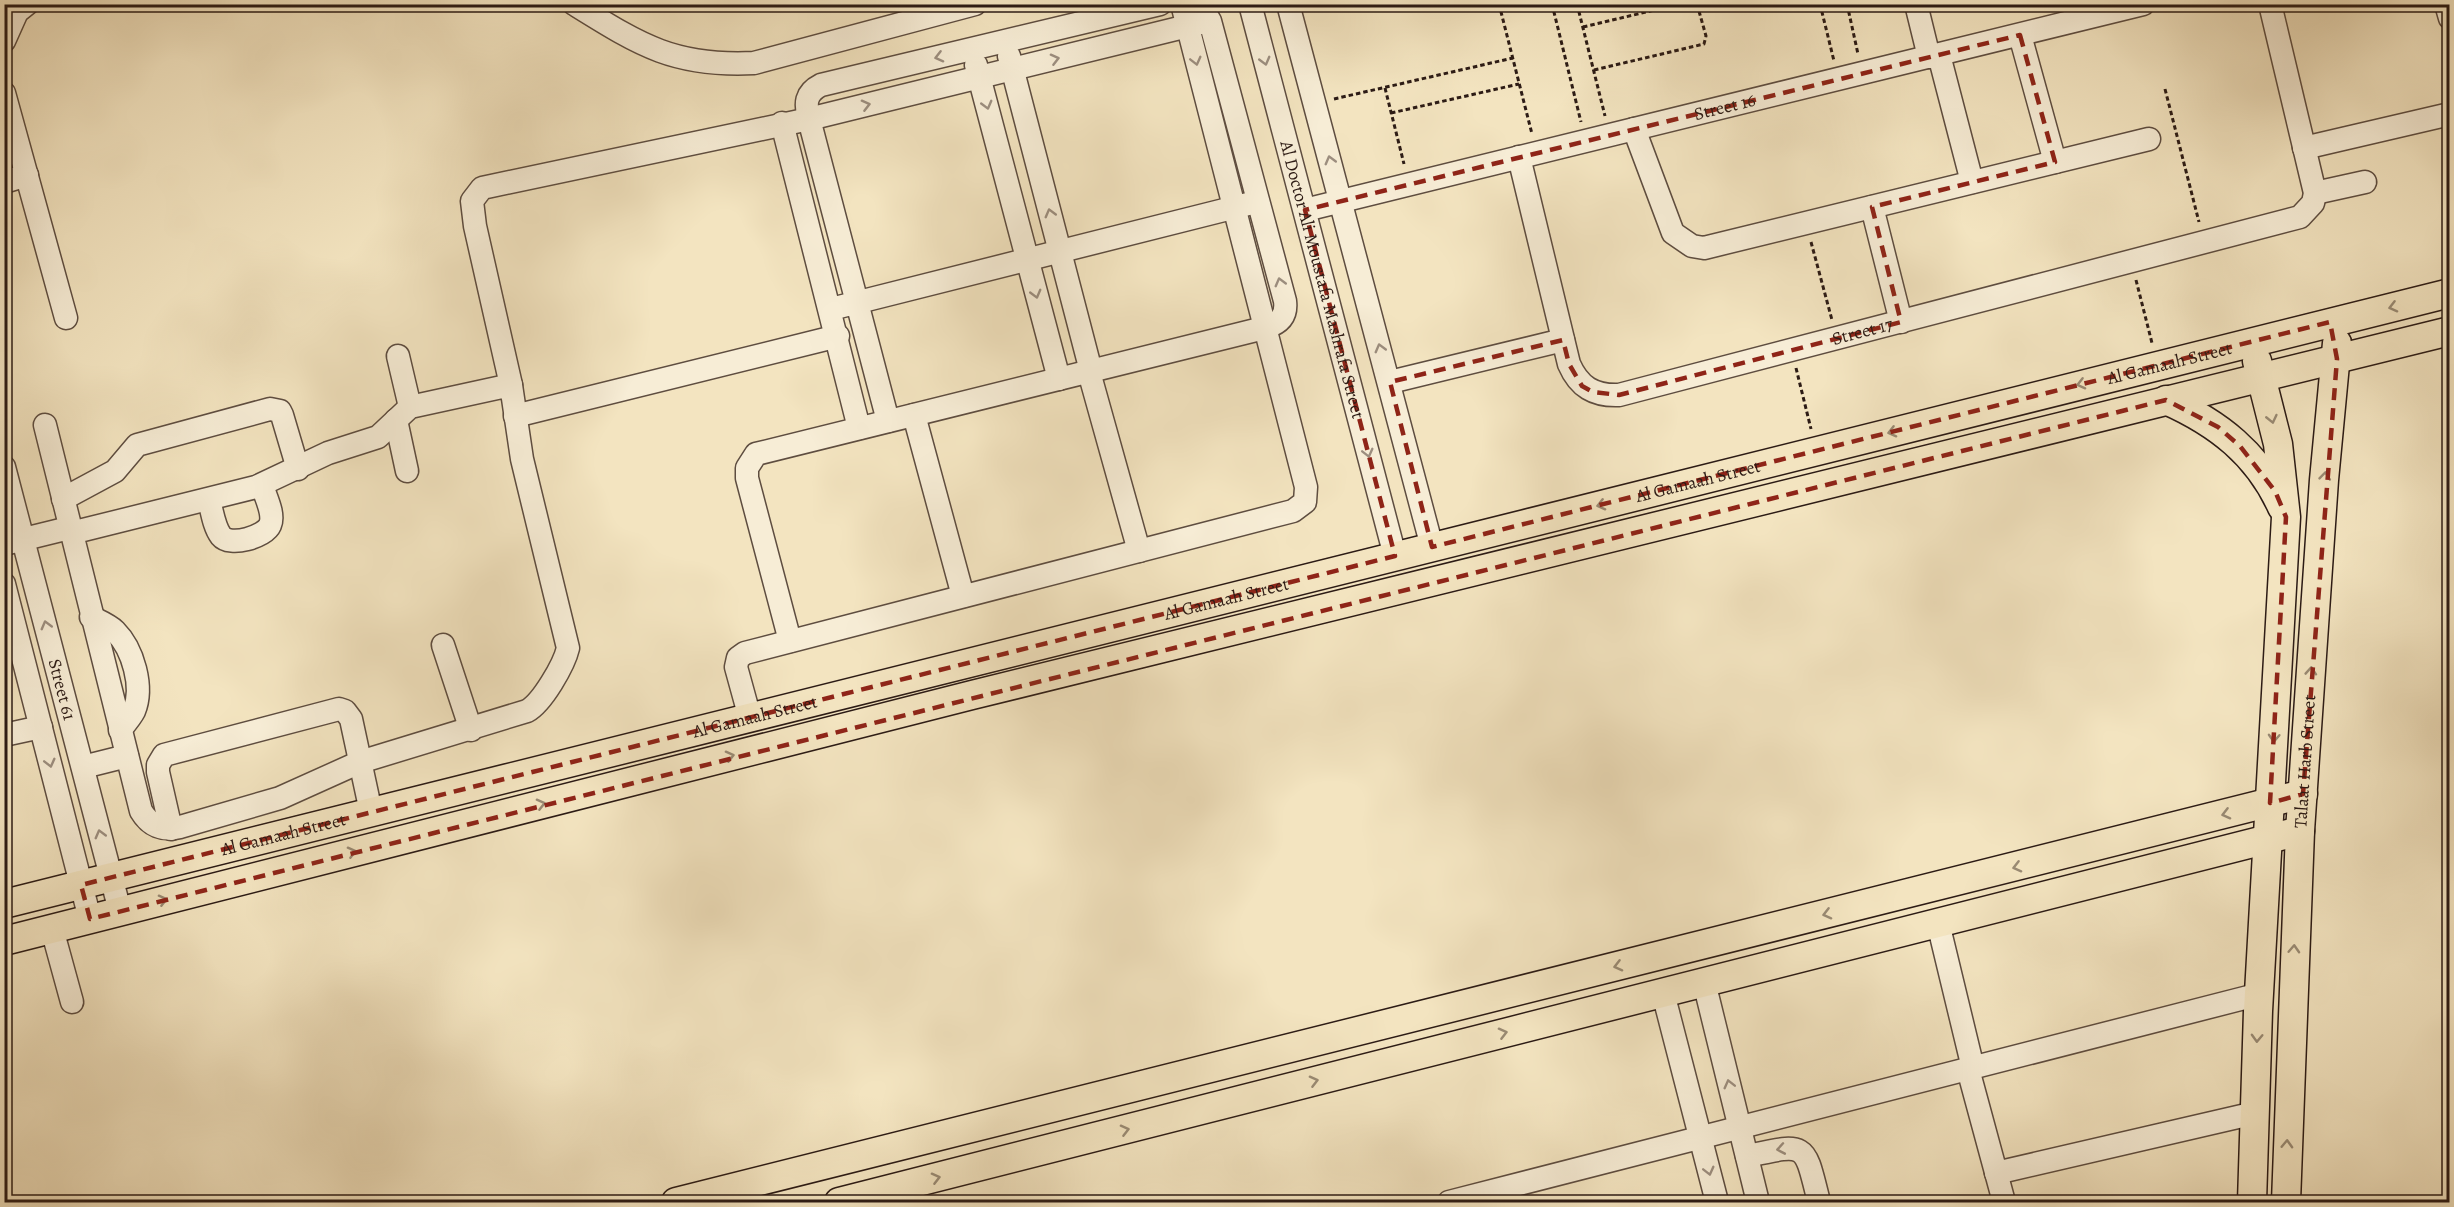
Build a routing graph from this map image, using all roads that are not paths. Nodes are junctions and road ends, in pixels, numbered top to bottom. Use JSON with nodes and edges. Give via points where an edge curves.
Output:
{"nodes":[{"id":1,"x":27,"y":4,"type":"edge"},
{"id":2,"x":574,"y":4,"type":"edge"},
{"id":3,"x":975,"y":4,"type":"edge"},
{"id":4,"x":1160,"y":4,"type":"edge"},
{"id":5,"x":1250,"y":4,"type":"edge"},
{"id":6,"x":1288,"y":4,"type":"edge"},
{"id":7,"x":1916,"y":4,"type":"edge"},
{"id":8,"x":2270,"y":4,"type":"edge"},
{"id":9,"x":2446,"y":4,"type":"edge"},
{"id":10,"x":2134,"y":6,"type":"edge"},
{"id":11,"x":2092,"y":11,"type":"edge"},
{"id":12,"x":1205,"y":13,"type":"edge"},
{"id":13,"x":1184,"y":15,"type":"edge"},
{"id":14,"x":2450,"y":18,"type":"edge"},
{"id":15,"x":2019,"y":35,"type":"junction"},
{"id":16,"x":4,"y":41,"type":"edge"},
{"id":17,"x":1005,"y":41,"type":"junction"},
{"id":18,"x":972,"y":49,"type":"junction"},
{"id":19,"x":1934,"y":56,"type":"junction"},
{"id":20,"x":1013,"y":69,"type":"junction"},
{"id":21,"x":980,"y":77,"type":"junction"},
{"id":22,"x":4,"y":93,"type":"edge"},
{"id":23,"x":2450,"y":114,"type":"edge"},
{"id":24,"x":809,"y":119,"type":"junction"},
{"id":25,"x":782,"y":123,"type":"junction"},
{"id":26,"x":1634,"y":129,"type":"junction"},
{"id":27,"x":2149,"y":139,"type":"dead end"},
{"id":28,"x":2304,"y":148,"type":"junction"},
{"id":29,"x":1528,"y":155,"type":"junction"},
{"id":30,"x":2055,"y":162,"type":"junction"},
{"id":31,"x":27,"y":175,"type":"junction"},
{"id":32,"x":4,"y":182,"type":"edge"},
{"id":33,"x":1972,"y":182,"type":"junction"},
{"id":34,"x":2365,"y":182,"type":"dead end"},
{"id":35,"x":2315,"y":193,"type":"junction"},
{"id":36,"x":1258,"y":201,"type":"junction"},
{"id":37,"x":1341,"y":201,"type":"junction"},
{"id":38,"x":1233,"y":207,"type":"junction"},
{"id":39,"x":1872,"y":207,"type":"junction"},
{"id":40,"x":1305,"y":210,"type":"junction"},
{"id":41,"x":1060,"y":252,"type":"junction"},
{"id":42,"x":1028,"y":260,"type":"junction"},
{"id":43,"x":2450,"y":293,"type":"edge"},
{"id":44,"x":857,"y":303,"type":"junction"},
{"id":45,"x":831,"y":309,"type":"junction"},
{"id":46,"x":66,"y":318,"type":"dead end"},
{"id":47,"x":1901,"y":322,"type":"junction"},
{"id":48,"x":2330,"y":322,"type":"junction"},
{"id":49,"x":1264,"y":328,"type":"junction"},
{"id":50,"x":2450,"y":331,"type":"edge"},
{"id":51,"x":837,"y":336,"type":"junction"},
{"id":52,"x":1563,"y":340,"type":"junction"},
{"id":53,"x":2252,"y":342,"type":"junction"},
{"id":54,"x":398,"y":356,"type":"dead end"},
{"id":55,"x":2337,"y":359,"type":"junction"},
{"id":56,"x":1090,"y":371,"type":"junction"},
{"id":57,"x":2262,"y":378,"type":"junction"},
{"id":58,"x":1059,"y":379,"type":"junction"},
{"id":59,"x":1390,"y":382,"type":"junction"},
{"id":60,"x":511,"y":385,"type":"junction"},
{"id":61,"x":2166,"y":400,"type":"junction"},
{"id":62,"x":403,"y":414,"type":"junction"},
{"id":63,"x":914,"y":415,"type":"junction"},
{"id":64,"x":515,"y":416,"type":"junction"},
{"id":65,"x":888,"y":421,"type":"junction"},
{"id":66,"x":45,"y":425,"type":"dead end"},
{"id":67,"x":859,"y":428,"type":"junction"},
{"id":68,"x":4,"y":467,"type":"edge"},
{"id":69,"x":298,"y":469,"type":"junction"},
{"id":70,"x":407,"y":471,"type":"dead end"},
{"id":71,"x":262,"y":485,"type":"junction"},
{"id":72,"x":63,"y":499,"type":"junction"},
{"id":73,"x":209,"y":500,"type":"junction"},
{"id":74,"x":2286,"y":517,"type":"junction"},
{"id":75,"x":70,"y":530,"type":"junction"},
{"id":76,"x":14,"y":541,"type":"edge"},
{"id":77,"x":1432,"y":547,"type":"junction"},
{"id":78,"x":1139,"y":551,"type":"junction"},
{"id":79,"x":1395,"y":556,"type":"junction"},
{"id":80,"x":4,"y":584,"type":"edge"},
{"id":81,"x":963,"y":596,"type":"junction"},
{"id":82,"x":790,"y":641,"type":"junction"},
{"id":83,"x":443,"y":645,"type":"dead end"},
{"id":84,"x":964,"y":664,"type":"junction"},
{"id":85,"x":972,"y":695,"type":"junction"},
{"id":86,"x":750,"y":718,"type":"junction"},
{"id":87,"x":41,"y":727,"type":"junction"},
{"id":88,"x":471,"y":730,"type":"junction"},
{"id":89,"x":4,"y":735,"type":"edge"},
{"id":90,"x":127,"y":756,"type":"junction"},
{"id":91,"x":360,"y":762,"type":"junction"},
{"id":92,"x":83,"y":767,"type":"junction"},
{"id":93,"x":2303,"y":794,"type":"junction"},
{"id":94,"x":2270,"y":803,"type":"junction"},
{"id":95,"x":371,"y":813,"type":"junction"},
{"id":96,"x":171,"y":829,"type":"junction"},
{"id":97,"x":2300,"y":831,"type":"junction"},
{"id":98,"x":2267,"y":840,"type":"junction"},
{"id":99,"x":2046,"y":860,"type":"junction"},
{"id":100,"x":111,"y":878,"type":"junction"},
{"id":101,"x":81,"y":885,"type":"junction"},
{"id":102,"x":2054,"y":893,"type":"junction"},
{"id":103,"x":4,"y":904,"type":"edge"},
{"id":104,"x":120,"y":911,"type":"junction"},
{"id":105,"x":90,"y":919,"type":"junction"},
{"id":106,"x":1938,"y":923,"type":"junction"},
{"id":107,"x":52,"y":928,"type":"junction"},
{"id":108,"x":4,"y":941,"type":"edge"},
{"id":109,"x":1695,"y":946,"type":"junction"},
{"id":110,"x":1653,"y":957,"type":"junction"},
{"id":111,"x":1704,"y":982,"type":"junction"},
{"id":112,"x":1663,"y":993,"type":"junction"},
{"id":113,"x":2260,"y":994,"type":"junction"},
{"id":114,"x":72,"y":1002,"type":"dead end"},
{"id":115,"x":1971,"y":1069,"type":"junction"},
{"id":116,"x":2255,"y":1113,"type":"junction"},
{"id":117,"x":1740,"y":1128,"type":"junction"},
{"id":118,"x":1701,"y":1138,"type":"junction"},
{"id":119,"x":1747,"y":1156,"type":"junction"},
{"id":120,"x":1996,"y":1173,"type":"junction"},
{"id":121,"x":676,"y":1203,"type":"edge"},
{"id":122,"x":839,"y":1203,"type":"edge"},
{"id":123,"x":1449,"y":1203,"type":"edge"},
{"id":124,"x":1717,"y":1203,"type":"edge"},
{"id":125,"x":1758,"y":1203,"type":"edge"},
{"id":126,"x":1819,"y":1203,"type":"edge"},
{"id":127,"x":2004,"y":1203,"type":"edge"},
{"id":128,"x":2252,"y":1203,"type":"edge"},
{"id":129,"x":2286,"y":1203,"type":"edge"}],
"edges":[{"from":1,"to":16,"type":"street","via":[[17,12]]},
{"from":2,"to":3,"type":"street","via":[[660,53],[722,65],[754,63]]},
{"from":4,"to":17,"type":"street"},
{"from":5,"to":40,"type":"street","name":"Al Doctor Ali Moustafa Mashrafa Street","one_way":true},
{"from":37,"to":6,"type":"street","name":"Al Doctor Ali Moustafa Mashrafa Street","one_way":true},
{"from":7,"to":19,"type":"street"},
{"from":8,"to":28,"type":"street"},
{"from":9,"to":14,"type":"street"},
{"from":10,"to":11,"type":"street","name":"Street 16"},
{"from":11,"to":15,"type":"street","name":"Street 16"},
{"from":12,"to":13,"type":"street"},
{"from":12,"to":36,"type":"street"},
{"from":20,"to":13,"type":"street","one_way":true},
{"from":13,"to":38,"type":"street","one_way":true},
{"from":15,"to":19,"type":"street","name":"Street 16"},
{"from":15,"to":30,"type":"street"},
{"from":17,"to":18,"type":"street"},
{"from":17,"to":20,"type":"street"},
{"from":18,"to":21,"type":"street"},
{"from":18,"to":24,"type":"street","one_way":true,"via":[[820,85],[808,95]]},
{"from":19,"to":26,"type":"street","name":"Street 16"},
{"from":19,"to":33,"type":"street"},
{"from":20,"to":21,"type":"street"},
{"from":41,"to":20,"type":"street","one_way":true},
{"from":24,"to":21,"type":"street","one_way":true},
{"from":21,"to":42,"type":"street","one_way":true},
{"from":22,"to":31,"type":"street"},
{"from":23,"to":28,"type":"street"},
{"from":24,"to":25,"type":"street"},
{"from":24,"to":44,"type":"street"},
{"from":25,"to":45,"type":"street"},
{"from":25,"to":60,"type":"street","via":[[482,188],[472,201],[475,226]]},
{"from":26,"to":29,"type":"street","name":"Street 16"},
{"from":26,"to":39,"type":"street","via":[[1673,233],[1692,246],[1704,248]]},
{"from":27,"to":30,"type":"street"},
{"from":28,"to":35,"type":"street"},
{"from":29,"to":37,"type":"street","name":"Street 16"},
{"from":29,"to":52,"type":"street","name":"Street 17"},
{"from":30,"to":33,"type":"street"},
{"from":31,"to":32,"type":"street"},
{"from":31,"to":46,"type":"street"},
{"from":33,"to":39,"type":"street"},
{"from":34,"to":35,"type":"street"},
{"from":35,"to":47,"type":"street","name":"Street 17","via":[[2313,203],[2301,218]]},
{"from":36,"to":38,"type":"street"},
{"from":49,"to":36,"type":"street","one_way":true,"via":[[1280,322],[1286,308]]},
{"from":37,"to":40,"type":"street","name":"Street 16"},
{"from":59,"to":37,"type":"street","name":"Al Doctor Ali Moustafa Mashrafa Street","one_way":true},
{"from":38,"to":41,"type":"street"},
{"from":38,"to":49,"type":"street"},
{"from":39,"to":47,"type":"street"},
{"from":40,"to":79,"type":"street","name":"Al Doctor Ali Moustafa Mashrafa Street","one_way":true},
{"from":41,"to":42,"type":"street"},
{"from":41,"to":56,"type":"street"},
{"from":42,"to":44,"type":"street"},
{"from":42,"to":58,"type":"street","one_way":true},
{"from":43,"to":48,"type":"main road","name":"Al Gamaah Street","one_way":true},
{"from":44,"to":45,"type":"street"},
{"from":44,"to":65,"type":"street"},
{"from":45,"to":51,"type":"street"},
{"from":47,"to":52,"type":"street","name":"Street 17","via":[[1619,395],[1606,395],[1582,386],[1574,376]]},
{"from":48,"to":53,"type":"main road","name":"Al Gamaah Street"},
{"from":48,"to":55,"type":"main road","name":"Talaat Harb Street","via":[[2336,334]]},
{"from":49,"to":56,"type":"street"},
{"from":49,"to":78,"type":"street","via":[[1306,487],[1305,502],[1293,511]]},
{"from":50,"to":55,"type":"main road","name":"Al Gamaah Street"},
{"from":51,"to":64,"type":"street"},
{"from":51,"to":67,"type":"street"},
{"from":52,"to":59,"type":"street"},
{"from":53,"to":57,"type":"main road","name":"Talaat Harb Street"},
{"from":53,"to":77,"type":"main road","name":"Al Gamaah Street","one_way":true},
{"from":54,"to":62,"type":"street"},
{"from":55,"to":57,"type":"main road","name":"Al Gamaah Street"},
{"from":93,"to":55,"type":"main road","name":"Talaat Harb Street","one_way":true,"via":[[2324,480]]},
{"from":56,"to":58,"type":"street"},
{"from":56,"to":78,"type":"street"},
{"from":57,"to":61,"type":"main road","name":"Al Gamaah Street"},
{"from":57,"to":74,"type":"main road","name":"Talaat Harb Street","one_way":true,"via":[[2278,444]]},
{"from":58,"to":63,"type":"street"},
{"from":59,"to":77,"type":"street","name":"Al Doctor Ali Moustafa Mashrafa Street"},
{"from":60,"to":62,"type":"street"},
{"from":60,"to":64,"type":"street"},
{"from":61,"to":74,"type":"main road","via":[[2218,427],[2240,446],[2275,491]]},
{"from":61,"to":85,"type":"main road","name":"Al Gamaah Street"},
{"from":62,"to":69,"type":"street","via":[[378,436],[328,453]]},
{"from":62,"to":70,"type":"street"},
{"from":63,"to":65,"type":"street"},
{"from":63,"to":81,"type":"street"},
{"from":64,"to":88,"type":"street","via":[[568,648],[532,708]]},
{"from":65,"to":67,"type":"street"},
{"from":66,"to":72,"type":"street"},
{"from":67,"to":82,"type":"street","via":[[756,454],[747,468]]},
{"from":68,"to":76,"type":"street","name":"Street 61"},
{"from":69,"to":71,"type":"street"},
{"from":69,"to":72,"type":"street","via":[[282,415],[270,409],[137,445],[115,471]]},
{"from":71,"to":73,"type":"street"},
{"from":71,"to":73,"type":"street","via":[[271,517],[269,528],[236,542],[220,535]]},
{"from":72,"to":75,"type":"street"},
{"from":73,"to":75,"type":"street"},
{"from":74,"to":94,"type":"main road","name":"Talaat Harb Street","one_way":true},
{"from":75,"to":76,"type":"street"},
{"from":75,"to":90,"type":"street","via":[[91,617],[114,629],[135,672],[137,700],[120,730]]},
{"from":92,"to":76,"type":"street","name":"Street 61","one_way":true},
{"from":77,"to":79,"type":"main road","name":"Al Gamaah Street"},
{"from":78,"to":81,"type":"street"},
{"from":79,"to":84,"type":"main road","name":"Al Gamaah Street"},
{"from":80,"to":87,"type":"street","name":"Street 61"},
{"from":81,"to":82,"type":"street"},
{"from":82,"to":86,"type":"street","via":[[746,652],[738,658],[736,667]]},
{"from":83,"to":88,"type":"street"},
{"from":84,"to":85,"type":"main road"},
{"from":84,"to":86,"type":"main road","name":"Al Gamaah Street"},
{"from":104,"to":85,"type":"main road","name":"Al Gamaah Street","one_way":true},
{"from":86,"to":95,"type":"main road","name":"Al Gamaah Street"},
{"from":87,"to":89,"type":"street"},
{"from":87,"to":101,"type":"street","name":"Street 61","one_way":true},
{"from":88,"to":91,"type":"street"},
{"from":90,"to":92,"type":"street"},
{"from":90,"to":96,"type":"street","via":[[145,817],[156,826]]},
{"from":91,"to":95,"type":"street"},
{"from":91,"to":96,"type":"street","via":[[280,798]]},
{"from":91,"to":96,"type":"street","via":[[351,719],[339,709],[169,752],[160,760],[158,772]]},
{"from":100,"to":92,"type":"street","name":"Street 61","one_way":true},
{"from":93,"to":94,"type":"main road"},
{"from":93,"to":97,"type":"main road","name":"Talaat Harb Street"},
{"from":94,"to":98,"type":"main road","name":"Talaat Harb Street"},
{"from":94,"to":99,"type":"main road","one_way":true},
{"from":95,"to":100,"type":"main road","name":"Al Gamaah Street"},
{"from":97,"to":98,"type":"main road"},
{"from":129,"to":97,"type":"main road","name":"Talaat Harb Street","one_way":true},
{"from":98,"to":102,"type":"main road"},
{"from":98,"to":113,"type":"main road","name":"Talaat Harb Street"},
{"from":99,"to":102,"type":"main road"},
{"from":99,"to":109,"type":"main road","one_way":true},
{"from":100,"to":101,"type":"main road","name":"Al Gamaah Street"},
{"from":100,"to":104,"type":"street","name":"Street 61"},
{"from":101,"to":103,"type":"main road","name":"Al Gamaah Street"},
{"from":101,"to":105,"type":"street","name":"Street 61"},
{"from":102,"to":106,"type":"main road"},
{"from":104,"to":105,"type":"main road","name":"Al Gamaah Street"},
{"from":105,"to":107,"type":"main road","name":"Al Gamaah Street"},
{"from":106,"to":111,"type":"main road"},
{"from":106,"to":115,"type":"street"},
{"from":107,"to":108,"type":"main road","name":"Al Gamaah Street"},
{"from":107,"to":114,"type":"street"},
{"from":109,"to":110,"type":"main road"},
{"from":109,"to":111,"type":"main road"},
{"from":110,"to":112,"type":"main road"},
{"from":110,"to":121,"type":"main road","one_way":true},
{"from":111,"to":112,"type":"main road"},
{"from":117,"to":111,"type":"street","one_way":true},
{"from":112,"to":118,"type":"street"},
{"from":122,"to":112,"type":"main road","one_way":true},
{"from":113,"to":115,"type":"street"},
{"from":113,"to":116,"type":"main road","name":"Talaat Harb Street","one_way":true},
{"from":115,"to":117,"type":"street"},
{"from":115,"to":120,"type":"street"},
{"from":116,"to":120,"type":"street"},
{"from":116,"to":128,"type":"main road","name":"Talaat Harb Street"},
{"from":117,"to":118,"type":"street"},
{"from":117,"to":119,"type":"street"},
{"from":118,"to":123,"type":"street"},
{"from":118,"to":124,"type":"street","one_way":true},
{"from":119,"to":125,"type":"street"},
{"from":126,"to":119,"type":"street","one_way":true,"via":[[1808,1156],[1800,1149],[1789,1147]]},
{"from":120,"to":127,"type":"street"}]}
